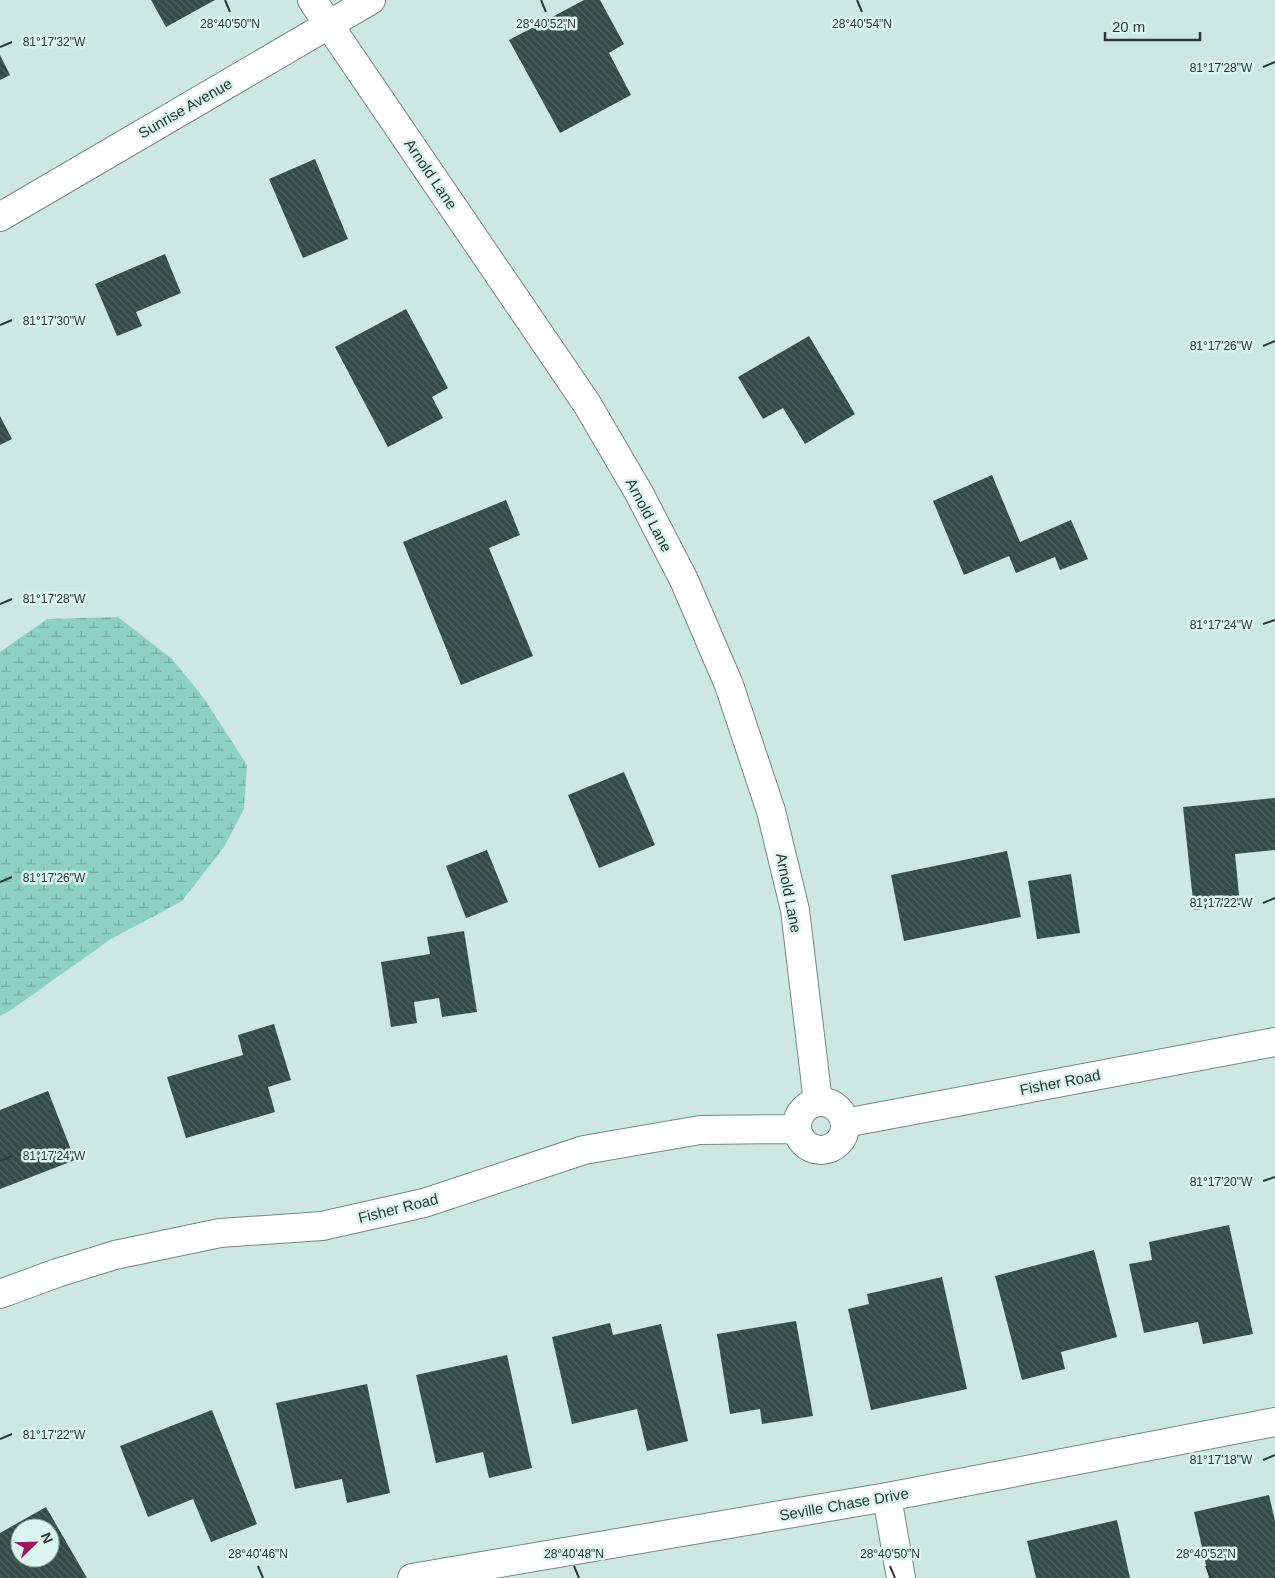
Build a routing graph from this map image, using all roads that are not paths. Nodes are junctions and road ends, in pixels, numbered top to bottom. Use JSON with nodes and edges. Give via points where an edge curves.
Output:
{"nodes":[{"id":1,"x":312,"y":0,"type":"edge"},
{"id":2,"x":371,"y":0,"type":"edge"},
{"id":3,"x":329,"y":24,"type":"junction"},
{"id":4,"x":0,"y":217,"type":"edge"},
{"id":5,"x":1275,"y":1042,"type":"edge"},
{"id":6,"x":818,"y":1102,"type":"junction"},
{"id":7,"x":845,"y":1123,"type":"junction"},
{"id":8,"x":797,"y":1129,"type":"junction"},
{"id":9,"x":0,"y":1294,"type":"edge"},
{"id":10,"x":1275,"y":1422,"type":"edge"},
{"id":11,"x":887,"y":1497,"type":"junction"},
{"id":12,"x":412,"y":1578,"type":"edge"},
{"id":13,"x":901,"y":1578,"type":"edge"}],
"edges":[{"from":1,"to":3,"type":"street","name":"Arnold Lane"},
{"from":2,"to":3,"type":"street","name":"Sunrise Avenue"},
{"from":3,"to":4,"type":"street","name":"Sunrise Avenue"},
{"from":3,"to":6,"type":"street","name":"Arnold Lane","via":[[587,404],[639,493],[684,580],[729,685],[771,811],[795,910]]},
{"from":5,"to":7,"type":"street","name":"Fisher Road"},
{"from":6,"to":7,"type":"street","via":[[833,1105]]},
{"from":6,"to":8,"type":"street","via":[[799,1114]]},
{"from":7,"to":8,"type":"street","via":[[841,1141],[827,1150],[811,1148],[804,1143]]},
{"from":8,"to":9,"type":"street","name":"Fisher Road","via":[[700,1130],[584,1150],[424,1203],[322,1226],[220,1234],[115,1255]]},
{"from":10,"to":11,"type":"street","name":"Seville Chase Drive"},
{"from":11,"to":12,"type":"street","name":"Seville Chase Drive"},
{"from":11,"to":13,"type":"street"}]}
